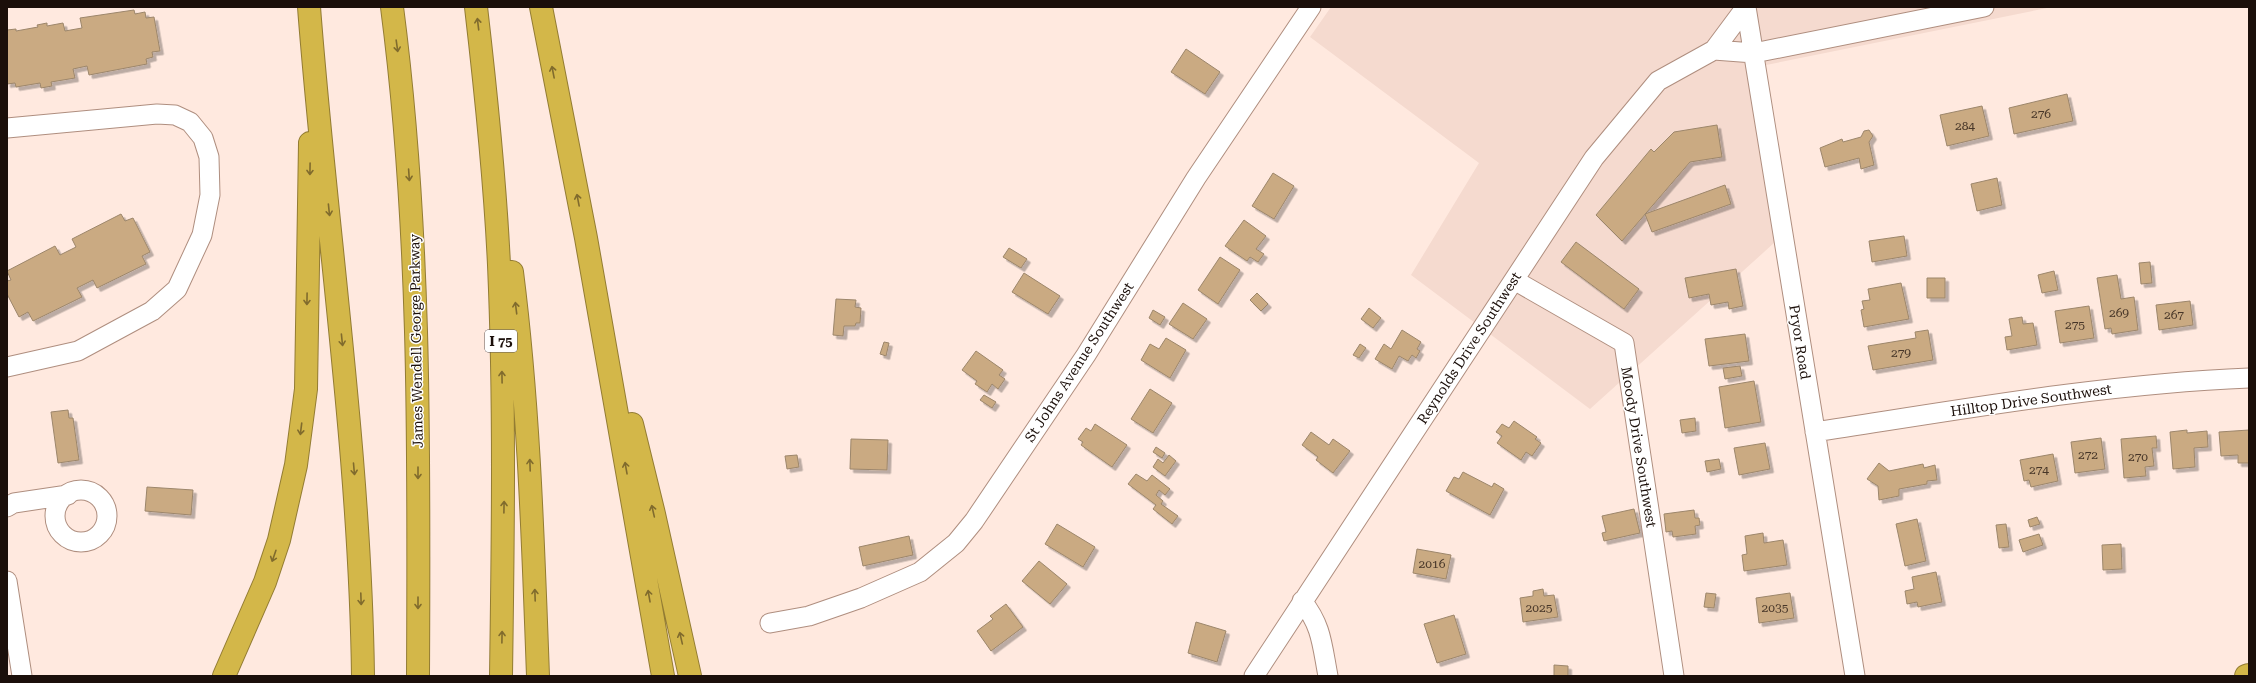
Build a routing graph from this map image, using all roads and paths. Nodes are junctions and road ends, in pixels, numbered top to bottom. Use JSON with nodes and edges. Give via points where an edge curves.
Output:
{"nodes":[{"id":1,"x":309,"y":7,"type":"edge"},
{"id":2,"x":392,"y":7,"type":"edge"},
{"id":3,"x":476,"y":7,"type":"edge"},
{"id":4,"x":541,"y":7,"type":"edge"},
{"id":5,"x":1311,"y":7,"type":"edge"},
{"id":6,"x":1746,"y":7,"type":"edge"},
{"id":7,"x":1984,"y":7,"type":"edge"},
{"id":8,"x":312,"y":46,"type":"junction"},
{"id":9,"x":481,"y":50,"type":"junction"},
{"id":10,"x":1714,"y":50,"type":"junction"},
{"id":11,"x":1754,"y":53,"type":"junction"},
{"id":12,"x":7,"y":128,"type":"edge"},
{"id":13,"x":586,"y":238,"type":"junction"},
{"id":14,"x":1514,"y":280,"type":"junction"},
{"id":15,"x":7,"y":367,"type":"edge"},
{"id":16,"x":2249,"y":378,"type":"edge"},
{"id":17,"x":1815,"y":432,"type":"junction"},
{"id":18,"x":68,"y":495,"type":"dead end"},
{"id":19,"x":7,"y":507,"type":"edge"},
{"id":20,"x":7,"y":581,"type":"edge"},
{"id":21,"x":1302,"y":601,"type":"junction"},
{"id":22,"x":770,"y":623,"type":"dead end"},
{"id":23,"x":2249,"y":675,"type":"edge"},
{"id":24,"x":22,"y":676,"type":"edge"},
{"id":25,"x":224,"y":676,"type":"edge"},
{"id":26,"x":363,"y":676,"type":"edge"},
{"id":27,"x":418,"y":676,"type":"edge"},
{"id":28,"x":501,"y":676,"type":"edge"},
{"id":29,"x":538,"y":676,"type":"edge"},
{"id":30,"x":663,"y":676,"type":"edge"},
{"id":31,"x":690,"y":676,"type":"edge"},
{"id":32,"x":1254,"y":676,"type":"edge"},
{"id":33,"x":1328,"y":676,"type":"edge"},
{"id":34,"x":1674,"y":676,"type":"edge"},
{"id":35,"x":1855,"y":676,"type":"edge"},
{"id":36,"x":2246,"y":676,"type":"edge"}],
"edges":[{"from":1,"to":8,"type":"highway"},
{"from":2,"to":27,"type":"highway","name":"James Wendell George Parkway","one_way":true,"via":[[402,83],[413,234],[419,375]]},
{"from":9,"to":3,"type":"highway","number":"I 75","one_way":true},
{"from":13,"to":4,"type":"highway","one_way":true},
{"from":5,"to":22,"type":"street","name":"St Johns Avenue Southwest","via":[[1196,178],[1086,355],[956,544],[920,572],[861,598],[809,616]]},
{"from":6,"to":10,"type":"street"},
{"from":6,"to":11,"type":"street","name":"Pryor Road"},
{"from":7,"to":11,"type":"street"},
{"from":8,"to":25,"type":"highway","one_way":true,"via":[[306,388],[296,465],[279,540],[265,582]]},
{"from":8,"to":26,"type":"highway","one_way":true,"via":[[350,418]]},
{"from":28,"to":9,"type":"highway","number":"I 75","one_way":true,"via":[[504,494],[501,324],[494,193]]},
{"from":29,"to":9,"type":"highway","one_way":true,"via":[[529,450],[521,344]]},
{"from":10,"to":11,"type":"street"},
{"from":10,"to":14,"type":"street","name":"Reynolds Drive Southwest","via":[[1658,81],[1594,158]]},
{"from":11,"to":17,"type":"street","name":"Pryor Road"},
{"from":12,"to":15,"type":"street","via":[[157,114],[175,115],[190,122],[203,138],[211,174],[210,195],[202,235],[177,290],[152,311],[78,350]]},
{"from":30,"to":13,"type":"highway","one_way":true},
{"from":31,"to":13,"type":"highway","one_way":true,"via":[[654,514]]},
{"from":14,"to":21,"type":"street","name":"Reynolds Drive Southwest"},
{"from":14,"to":34,"type":"street","name":"Moody Drive Southwest","via":[[1624,343]]},
{"from":16,"to":17,"type":"street","name":"Hilltop Drive Southwest","via":[[2175,381],[1995,404]]},
{"from":17,"to":35,"type":"street","name":"Pryor Road"},
{"from":18,"to":19,"type":"street","via":[[14,503]]},
{"from":20,"to":24,"type":"street"},
{"from":21,"to":32,"type":"street","name":"Reynolds Drive Southwest"},
{"from":21,"to":33,"type":"street","via":[[1314,616],[1320,633]]},
{"from":23,"to":36,"type":"highway"}]}
